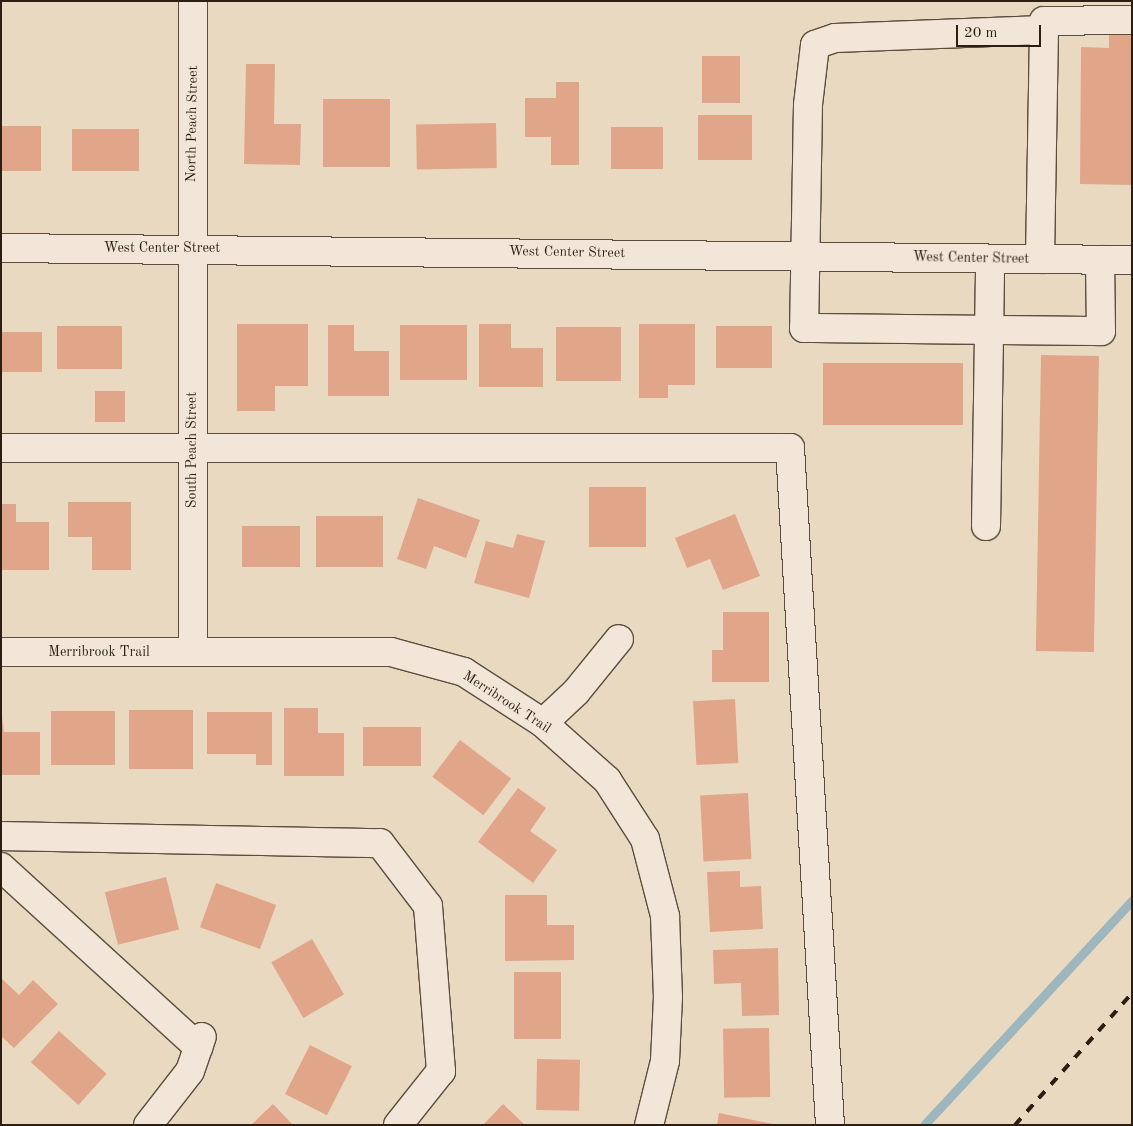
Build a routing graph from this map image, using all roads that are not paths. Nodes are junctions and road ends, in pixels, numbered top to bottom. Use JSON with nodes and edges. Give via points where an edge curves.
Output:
{"nodes":[{"id":1,"x":193,"y":1,"type":"edge"},
{"id":2,"x":1132,"y":20,"type":"edge"},
{"id":3,"x":1043,"y":30,"type":"junction"},
{"id":4,"x":190,"y":247,"type":"junction"},
{"id":5,"x":1,"y":248,"type":"edge"},
{"id":6,"x":805,"y":256,"type":"junction"},
{"id":7,"x":990,"y":258,"type":"junction"},
{"id":8,"x":1040,"y":259,"type":"junction"},
{"id":9,"x":1100,"y":260,"type":"junction"},
{"id":10,"x":1132,"y":260,"type":"edge"},
{"id":11,"x":989,"y":331,"type":"junction"},
{"id":12,"x":192,"y":445,"type":"junction"},
{"id":13,"x":1,"y":448,"type":"edge"},
{"id":14,"x":986,"y":526,"type":"dead end"},
{"id":15,"x":619,"y":639,"type":"dead end"},
{"id":16,"x":1,"y":652,"type":"edge"},
{"id":17,"x":193,"y":652,"type":"junction"},
{"id":18,"x":542,"y":723,"type":"junction"},
{"id":19,"x":1,"y":836,"type":"edge"},
{"id":20,"x":1,"y":867,"type":"edge"},
{"id":21,"x":148,"y":1125,"type":"edge"},
{"id":22,"x":398,"y":1125,"type":"edge"},
{"id":23,"x":649,"y":1125,"type":"edge"},
{"id":24,"x":830,"y":1125,"type":"edge"}],
"edges":[{"from":1,"to":4,"type":"street","name":"North Peach Street"},
{"from":2,"to":3,"type":"street","via":[[1044,21]]},
{"from":3,"to":6,"type":"street","via":[[835,38],[815,45],[808,105]]},
{"from":3,"to":8,"type":"street"},
{"from":4,"to":5,"type":"street","name":"West Center Street"},
{"from":4,"to":6,"type":"street","name":"West Center Street"},
{"from":4,"to":12,"type":"street","name":"South Peach Street"},
{"from":6,"to":7,"type":"street","name":"West Center Street"},
{"from":6,"to":11,"type":"street","via":[[804,328]]},
{"from":7,"to":8,"type":"street","name":"West Center Street"},
{"from":7,"to":11,"type":"street"},
{"from":8,"to":9,"type":"street","name":"West Center Street"},
{"from":9,"to":10,"type":"street","name":"West Center Street"},
{"from":9,"to":11,"type":"street","via":[[1101,331]]},
{"from":11,"to":14,"type":"street"},
{"from":12,"to":13,"type":"street"},
{"from":12,"to":17,"type":"street","name":"South Peach Street"},
{"from":12,"to":24,"type":"street","via":[[790,448]]},
{"from":15,"to":18,"type":"street","via":[[576,692]]},
{"from":16,"to":17,"type":"street","name":"Merribrook Trail"},
{"from":17,"to":18,"type":"street","name":"Merribrook Trail","via":[[391,652],[464,672]]},
{"from":18,"to":23,"type":"street","name":"Merribrook Trail","via":[[607,780],[645,839],[665,916],[668,997],[665,1061]]},
{"from":19,"to":22,"type":"street","via":[[380,843],[428,906],[441,1071]]},
{"from":20,"to":21,"type":"street","via":[[200,1042],[190,1072]]}]}
